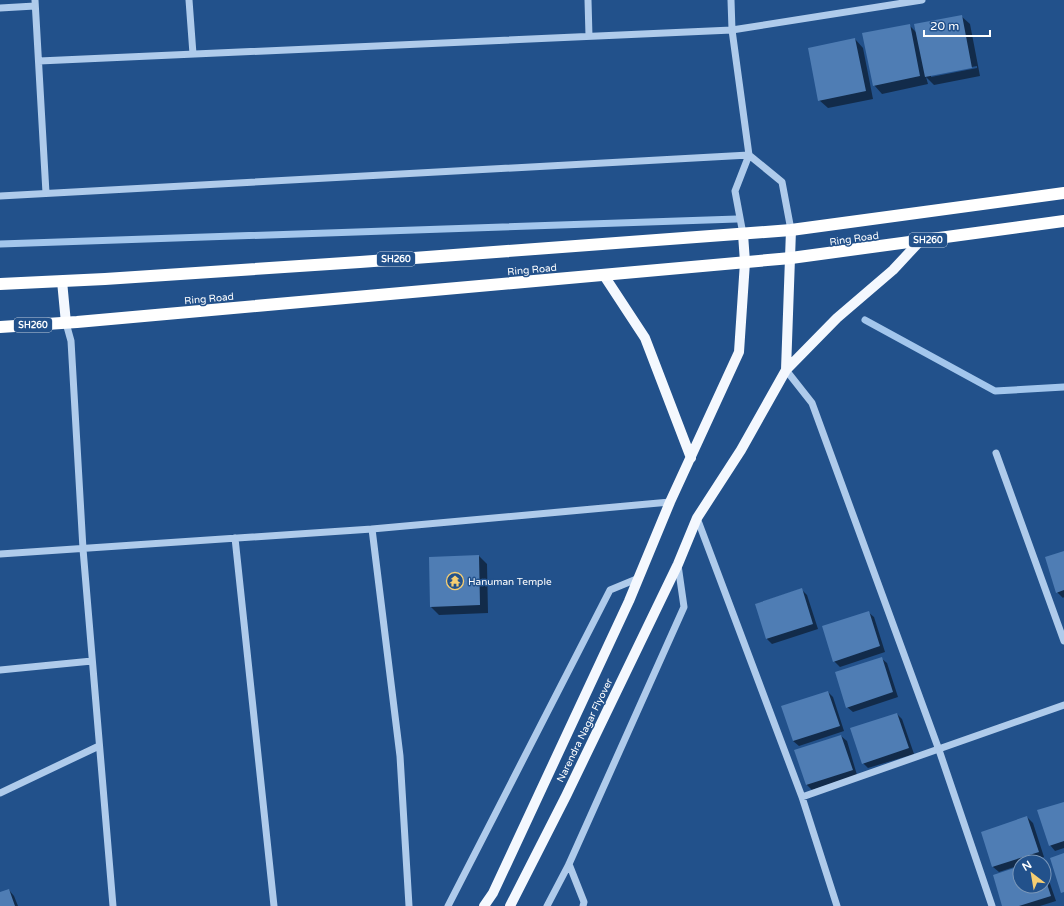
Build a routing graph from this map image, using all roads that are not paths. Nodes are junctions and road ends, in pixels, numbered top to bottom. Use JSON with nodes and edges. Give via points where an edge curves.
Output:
{"nodes":[{"id":1,"x":189,"y":0,"type":"edge"},
{"id":2,"x":588,"y":0,"type":"edge"},
{"id":3,"x":731,"y":0,"type":"edge"},
{"id":4,"x":922,"y":0,"type":"edge"},
{"id":5,"x":35,"y":3,"type":"edge"},
{"id":6,"x":0,"y":8,"type":"edge"},
{"id":7,"x":732,"y":30,"type":"junction"},
{"id":8,"x":589,"y":36,"type":"junction"},
{"id":9,"x":193,"y":54,"type":"junction"},
{"id":10,"x":39,"y":61,"type":"junction"},
{"id":11,"x":749,"y":155,"type":"junction"},
{"id":12,"x":46,"y":193,"type":"junction"},
{"id":13,"x":1064,"y":193,"type":"edge"},
{"id":14,"x":0,"y":196,"type":"edge"},
{"id":15,"x":1064,"y":222,"type":"edge"},
{"id":16,"x":791,"y":230,"type":"junction"},
{"id":17,"x":743,"y":234,"type":"junction"},
{"id":18,"x":920,"y":241,"type":"junction"},
{"id":19,"x":791,"y":258,"type":"junction"},
{"id":20,"x":745,"y":262,"type":"junction"},
{"id":21,"x":604,"y":274,"type":"junction"},
{"id":22,"x":62,"y":281,"type":"junction"},
{"id":23,"x":0,"y":284,"type":"edge"},
{"id":24,"x":66,"y":323,"type":"junction"},
{"id":25,"x":0,"y":327,"type":"edge"},
{"id":26,"x":786,"y":370,"type":"junction"},
{"id":27,"x":996,"y":453,"type":"dead end"},
{"id":28,"x":691,"y":458,"type":"junction"},
{"id":29,"x":670,"y":502,"type":"junction"},
{"id":30,"x":697,"y":518,"type":"junction"},
{"id":31,"x":372,"y":529,"type":"junction"},
{"id":32,"x":235,"y":538,"type":"junction"},
{"id":33,"x":83,"y":549,"type":"junction"},
{"id":34,"x":0,"y":554,"type":"edge"},
{"id":35,"x":678,"y":564,"type":"junction"},
{"id":36,"x":639,"y":578,"type":"junction"},
{"id":37,"x":1064,"y":641,"type":"edge"},
{"id":38,"x":92,"y":661,"type":"junction"},
{"id":39,"x":0,"y":670,"type":"edge"},
{"id":40,"x":1064,"y":706,"type":"edge"},
{"id":41,"x":99,"y":746,"type":"junction"},
{"id":42,"x":939,"y":750,"type":"junction"},
{"id":43,"x":0,"y":793,"type":"edge"},
{"id":44,"x":802,"y":797,"type":"junction"},
{"id":45,"x":569,"y":864,"type":"junction"},
{"id":46,"x":113,"y":906,"type":"edge"},
{"id":47,"x":274,"y":906,"type":"edge"},
{"id":48,"x":409,"y":906,"type":"edge"},
{"id":49,"x":448,"y":906,"type":"edge"},
{"id":50,"x":484,"y":906,"type":"edge"},
{"id":51,"x":510,"y":906,"type":"edge"},
{"id":52,"x":547,"y":906,"type":"edge"},
{"id":53,"x":583,"y":906,"type":"edge"},
{"id":54,"x":837,"y":906,"type":"edge"},
{"id":55,"x":992,"y":906,"type":"edge"}],
"edges":[{"from":1,"to":9,"type":"street"},
{"from":2,"to":8,"type":"street"},
{"from":3,"to":7,"type":"street"},
{"from":4,"to":7,"type":"street"},
{"from":5,"to":6,"type":"street"},
{"from":5,"to":10,"type":"street"},
{"from":7,"to":8,"type":"street"},
{"from":7,"to":11,"type":"street"},
{"from":8,"to":9,"type":"street"},
{"from":9,"to":10,"type":"street"},
{"from":10,"to":12,"type":"street"},
{"from":11,"to":12,"type":"street"},
{"from":11,"to":16,"type":"street","via":[[782,182]]},
{"from":11,"to":17,"type":"street","via":[[736,191]]},
{"from":12,"to":14,"type":"street"},
{"from":13,"to":16,"type":"highway","name":"Ring Road","number":"SH260"},
{"from":15,"to":18,"type":"highway","name":"Ring Road","number":"SH260"},
{"from":16,"to":17,"type":"highway","name":"Ring Road","number":"SH260"},
{"from":16,"to":19,"type":"main road"},
{"from":17,"to":20,"type":"main road","name":"Narendra Nagar Flyover"},
{"from":17,"to":22,"type":"highway","name":"Ring Road","number":"SH260","via":[[368,262]]},
{"from":18,"to":19,"type":"highway","name":"Ring Road","number":"SH260"},
{"from":18,"to":26,"type":"main road","via":[[893,270],[837,318]]},
{"from":19,"to":20,"type":"highway","name":"Ring Road","number":"SH260"},
{"from":19,"to":26,"type":"main road"},
{"from":20,"to":21,"type":"highway","name":"Ring Road","number":"SH260"},
{"from":20,"to":28,"type":"main road","name":"Narendra Nagar Flyover","via":[[739,352]]},
{"from":21,"to":24,"type":"highway","name":"Ring Road","number":"SH260"},
{"from":21,"to":28,"type":"main road","via":[[645,338]]},
{"from":22,"to":23,"type":"highway","name":"Ring Road","number":"SH260"},
{"from":22,"to":24,"type":"main road"},
{"from":24,"to":25,"type":"highway","name":"Ring Road","number":"SH260"},
{"from":24,"to":33,"type":"street","via":[[71,341]]},
{"from":26,"to":30,"type":"main road","name":"Narendra Nagar Flyover","via":[[741,450]]},
{"from":26,"to":42,"type":"street","via":[[812,403]]},
{"from":27,"to":37,"type":"street"},
{"from":28,"to":29,"type":"main road","name":"Narendra Nagar Flyover"},
{"from":29,"to":31,"type":"street"},
{"from":29,"to":36,"type":"main road","name":"Narendra Nagar Flyover"},
{"from":30,"to":35,"type":"main road","name":"Narendra Nagar Flyover"},
{"from":30,"to":44,"type":"street"},
{"from":31,"to":32,"type":"street"},
{"from":31,"to":48,"type":"street","via":[[400,756]]},
{"from":32,"to":33,"type":"street"},
{"from":32,"to":47,"type":"street"},
{"from":33,"to":34,"type":"street"},
{"from":33,"to":38,"type":"street"},
{"from":35,"to":45,"type":"street","via":[[684,607]]},
{"from":35,"to":51,"type":"main road","name":"Narendra Nagar Flyover"},
{"from":36,"to":49,"type":"street","via":[[610,590]]},
{"from":36,"to":50,"type":"main road","name":"Narendra Nagar Flyover","via":[[493,893]]},
{"from":38,"to":39,"type":"street"},
{"from":38,"to":41,"type":"street"},
{"from":40,"to":42,"type":"street"},
{"from":41,"to":43,"type":"street"},
{"from":41,"to":46,"type":"street"},
{"from":42,"to":44,"type":"street"},
{"from":42,"to":55,"type":"street"},
{"from":44,"to":54,"type":"street"},
{"from":45,"to":52,"type":"street"},
{"from":45,"to":53,"type":"street"}]}
